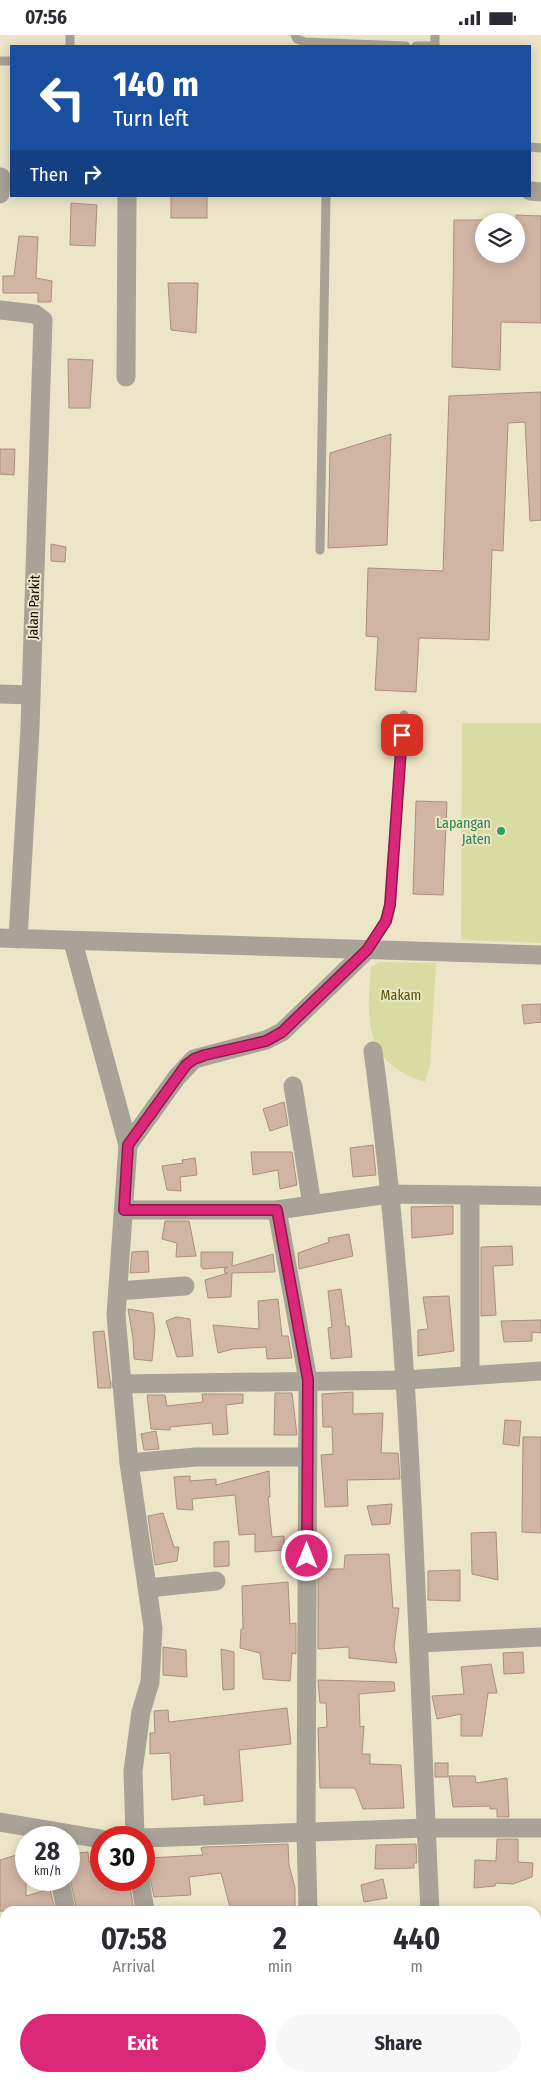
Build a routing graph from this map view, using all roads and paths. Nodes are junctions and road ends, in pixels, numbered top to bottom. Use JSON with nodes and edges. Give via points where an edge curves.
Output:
{"nodes":[{"id":1,"x":295,"y":35,"type":"edge"},
{"id":2,"x":381,"y":45,"type":"edge"},
{"id":3,"x":127,"y":197,"type":"edge"},
{"id":4,"x":326,"y":197,"type":"edge"},
{"id":5,"x":0,"y":310,"type":"edge"},
{"id":6,"x":126,"y":377,"type":"dead end"},
{"id":7,"x":320,"y":550,"type":"dead end"},
{"id":8,"x":0,"y":694,"type":"edge"},
{"id":9,"x":31,"y":695,"type":"junction"},
{"id":10,"x":404,"y":715,"type":"dead end"},
{"id":11,"x":9,"y":938,"type":"edge"},
{"id":12,"x":73,"y":942,"type":"junction"},
{"id":13,"x":367,"y":950,"type":"junction"},
{"id":14,"x":541,"y":955,"type":"edge"},
{"id":15,"x":373,"y":1051,"type":"dead end"},
{"id":16,"x":293,"y":1086,"type":"dead end"},
{"id":17,"x":128,"y":1145,"type":"junction"},
{"id":18,"x":388,"y":1194,"type":"junction"},
{"id":19,"x":470,"y":1195,"type":"junction"},
{"id":20,"x":541,"y":1196,"type":"edge"},
{"id":21,"x":312,"y":1205,"type":"junction"},
{"id":22,"x":124,"y":1210,"type":"junction"},
{"id":23,"x":277,"y":1210,"type":"junction"},
{"id":24,"x":185,"y":1286,"type":"dead end"},
{"id":25,"x":118,"y":1291,"type":"junction"},
{"id":26,"x":541,"y":1371,"type":"edge"},
{"id":27,"x":470,"y":1375,"type":"junction"},
{"id":28,"x":308,"y":1380,"type":"junction"},
{"id":29,"x":406,"y":1380,"type":"junction"},
{"id":30,"x":121,"y":1384,"type":"junction"},
{"id":31,"x":307,"y":1457,"type":"junction"},
{"id":32,"x":128,"y":1463,"type":"junction"},
{"id":33,"x":216,"y":1581,"type":"dead end"},
{"id":34,"x":148,"y":1588,"type":"junction"},
{"id":35,"x":541,"y":1637,"type":"edge"},
{"id":36,"x":420,"y":1643,"type":"junction"},
{"id":37,"x":0,"y":1822,"type":"edge"},
{"id":38,"x":17,"y":1826,"type":"edge"},
{"id":39,"x":135,"y":1826,"type":"edge"},
{"id":40,"x":426,"y":1828,"type":"junction"},
{"id":41,"x":541,"y":1828,"type":"edge"},
{"id":42,"x":306,"y":1833,"type":"junction"},
{"id":43,"x":155,"y":1837,"type":"edge"},
{"id":44,"x":62,"y":1891,"type":"edge"},
{"id":45,"x":142,"y":1891,"type":"edge"},
{"id":46,"x":65,"y":1906,"type":"edge"},
{"id":47,"x":144,"y":1906,"type":"edge"},
{"id":48,"x":308,"y":1906,"type":"edge"},
{"id":49,"x":430,"y":1906,"type":"edge"}],
"edges":[{"from":1,"to":2,"type":"lane","via":[[305,42]]},
{"from":3,"to":6,"type":"street"},
{"from":4,"to":7,"type":"lane"},
{"from":5,"to":9,"type":"street","name":"Jalan Parkit","via":[[35,314],[43,320]]},
{"from":8,"to":9,"type":"street"},
{"from":9,"to":11,"type":"street","name":"Jalan Parkit"},
{"from":10,"to":13,"type":"lane","via":[[390,905],[379,934]]},
{"from":11,"to":12,"type":"street"},
{"from":12,"to":13,"type":"street"},
{"from":12,"to":17,"type":"street"},
{"from":13,"to":14,"type":"street"},
{"from":13,"to":17,"type":"street","via":[[282,1032],[266,1041],[194,1059],[177,1077]]},
{"from":15,"to":18,"type":"street","via":[[384,1130]]},
{"from":16,"to":21,"type":"street"},
{"from":17,"to":22,"type":"street"},
{"from":18,"to":19,"type":"street"},
{"from":18,"to":21,"type":"street"},
{"from":18,"to":29,"type":"street"},
{"from":19,"to":20,"type":"street"},
{"from":19,"to":27,"type":"street"},
{"from":21,"to":23,"type":"street"},
{"from":22,"to":23,"type":"street"},
{"from":22,"to":25,"type":"street"},
{"from":23,"to":28,"type":"street"},
{"from":24,"to":25,"type":"street"},
{"from":25,"to":30,"type":"street","via":[[116,1315]]},
{"from":26,"to":27,"type":"street"},
{"from":27,"to":29,"type":"street"},
{"from":28,"to":29,"type":"street"},
{"from":28,"to":30,"type":"street"},
{"from":28,"to":31,"type":"street"},
{"from":29,"to":36,"type":"street"},
{"from":30,"to":32,"type":"street"},
{"from":31,"to":32,"type":"street","via":[[196,1457]]},
{"from":31,"to":42,"type":"street"},
{"from":32,"to":34,"type":"street"},
{"from":33,"to":34,"type":"street"},
{"from":34,"to":39,"type":"street","via":[[153,1656],[133,1771]]},
{"from":35,"to":36,"type":"street"},
{"from":36,"to":40,"type":"street"},
{"from":37,"to":38,"type":"street"},
{"from":40,"to":41,"type":"street"},
{"from":40,"to":42,"type":"street"},
{"from":40,"to":49,"type":"street"},
{"from":42,"to":43,"type":"street"},
{"from":42,"to":48,"type":"street"},
{"from":44,"to":46,"type":"street"},
{"from":45,"to":47,"type":"street"}]}
